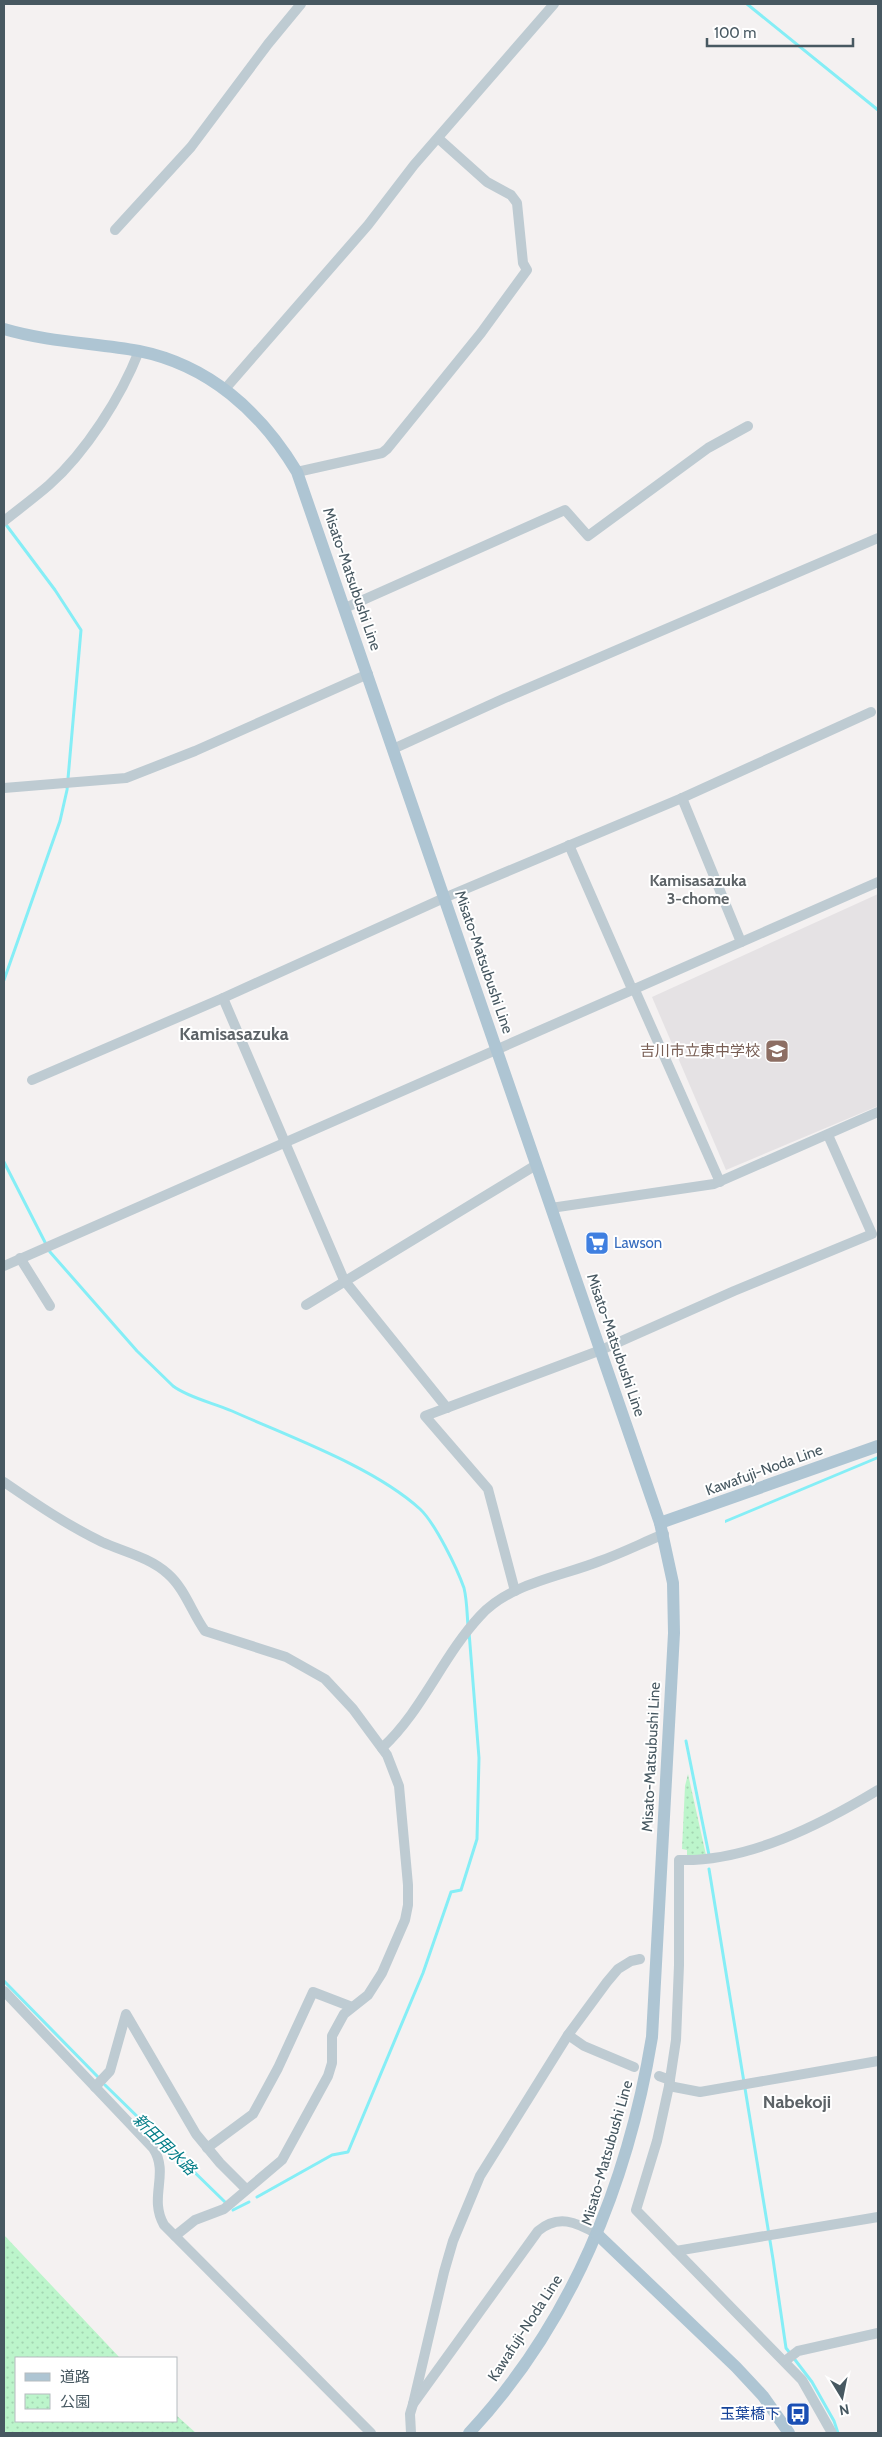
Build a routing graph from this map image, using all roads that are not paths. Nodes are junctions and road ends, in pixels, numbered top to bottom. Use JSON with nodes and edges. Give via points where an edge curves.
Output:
{"nodes":[{"id":1,"x":302,"y":4,"type":"edge"},
{"id":2,"x":554,"y":4,"type":"edge"},
{"id":3,"x":439,"y":139,"type":"junction"},
{"id":4,"x":115,"y":230,"type":"dead end"},
{"id":5,"x":4,"y":329,"type":"edge"},
{"id":6,"x":139,"y":351,"type":"junction"},
{"id":7,"x":225,"y":389,"type":"junction"},
{"id":8,"x":748,"y":426,"type":"dead end"},
{"id":9,"x":297,"y":472,"type":"junction"},
{"id":10,"x":4,"y":521,"type":"edge"},
{"id":11,"x":878,"y":538,"type":"edge"},
{"id":12,"x":345,"y":608,"type":"junction"},
{"id":13,"x":368,"y":674,"type":"junction"},
{"id":14,"x":871,"y":712,"type":"dead end"},
{"id":15,"x":393,"y":749,"type":"junction"},
{"id":16,"x":4,"y":788,"type":"edge"},
{"id":17,"x":682,"y":798,"type":"junction"},
{"id":18,"x":570,"y":845,"type":"junction"},
{"id":19,"x":878,"y":882,"type":"edge"},
{"id":20,"x":444,"y":898,"type":"junction"},
{"id":21,"x":741,"y":942,"type":"junction"},
{"id":22,"x":633,"y":989,"type":"junction"},
{"id":23,"x":223,"y":998,"type":"junction"},
{"id":24,"x":496,"y":1049,"type":"junction"},
{"id":25,"x":32,"y":1080,"type":"dead end"},
{"id":26,"x":878,"y":1112,"type":"edge"},
{"id":27,"x":828,"y":1135,"type":"junction"},
{"id":28,"x":284,"y":1142,"type":"junction"},
{"id":29,"x":536,"y":1165,"type":"junction"},
{"id":30,"x":720,"y":1182,"type":"junction"},
{"id":31,"x":551,"y":1208,"type":"junction"},
{"id":32,"x":20,"y":1258,"type":"junction"},
{"id":33,"x":4,"y":1266,"type":"edge"},
{"id":34,"x":344,"y":1280,"type":"junction"},
{"id":35,"x":306,"y":1305,"type":"dead end"},
{"id":36,"x":50,"y":1306,"type":"dead end"},
{"id":37,"x":601,"y":1350,"type":"junction"},
{"id":38,"x":447,"y":1408,"type":"junction"},
{"id":39,"x":878,"y":1446,"type":"edge"},
{"id":40,"x":4,"y":1482,"type":"edge"},
{"id":41,"x":662,"y":1529,"type":"junction"},
{"id":42,"x":515,"y":1590,"type":"junction"},
{"id":43,"x":382,"y":1748,"type":"junction"},
{"id":44,"x":878,"y":1790,"type":"edge"},
{"id":45,"x":640,"y":1959,"type":"dead end"},
{"id":46,"x":4,"y":1991,"type":"edge"},
{"id":47,"x":352,"y":2008,"type":"junction"},
{"id":48,"x":568,"y":2035,"type":"junction"},
{"id":49,"x":878,"y":2061,"type":"edge"},
{"id":50,"x":634,"y":2067,"type":"dead end"},
{"id":51,"x":659,"y":2076,"type":"dead end"},
{"id":52,"x":670,"y":2083,"type":"junction"},
{"id":53,"x":95,"y":2087,"type":"junction"},
{"id":54,"x":207,"y":2148,"type":"junction"},
{"id":55,"x":246,"y":2189,"type":"junction"},
{"id":56,"x":878,"y":2217,"type":"edge"},
{"id":57,"x":598,"y":2234,"type":"junction"},
{"id":58,"x":176,"y":2236,"type":"junction"},
{"id":59,"x":676,"y":2251,"type":"junction"},
{"id":60,"x":878,"y":2334,"type":"edge"},
{"id":61,"x":785,"y":2361,"type":"junction"},
{"id":62,"x":413,"y":2404,"type":"junction"},
{"id":63,"x":372,"y":2433,"type":"edge"},
{"id":64,"x":411,"y":2433,"type":"edge"},
{"id":65,"x":469,"y":2433,"type":"edge"},
{"id":66,"x":789,"y":2433,"type":"edge"},
{"id":67,"x":832,"y":2433,"type":"edge"}],
"edges":[{"from":1,"to":4,"type":"street","via":[[191,147]]},
{"from":2,"to":3,"type":"street"},
{"from":3,"to":7,"type":"street"},
{"from":3,"to":9,"type":"street","via":[[487,182],[511,195],[517,203],[523,263],[527,270],[482,333],[387,449],[382,453]]},
{"from":5,"to":6,"type":"main road","name":"Misato-Matsubushi Line"},
{"from":6,"to":7,"type":"main road","name":"Misato-Matsubushi Line","via":[[174,362]]},
{"from":6,"to":10,"type":"street","via":[[116,400],[70,462],[50,484]]},
{"from":7,"to":9,"type":"main road","name":"Misato-Matsubushi Line","via":[[276,438]]},
{"from":8,"to":12,"type":"street","via":[[708,448],[588,536],[565,510]]},
{"from":9,"to":12,"type":"main road","name":"Misato-Matsubushi Line"},
{"from":11,"to":15,"type":"street"},
{"from":12,"to":13,"type":"main road","name":"Misato-Matsubushi Line"},
{"from":13,"to":15,"type":"main road","name":"Misato-Matsubushi Line"},
{"from":13,"to":16,"type":"street","via":[[195,752],[126,778]]},
{"from":14,"to":17,"type":"street"},
{"from":15,"to":20,"type":"main road","name":"Misato-Matsubushi Line"},
{"from":17,"to":18,"type":"street"},
{"from":17,"to":21,"type":"street"},
{"from":18,"to":20,"type":"street"},
{"from":18,"to":22,"type":"street"},
{"from":19,"to":21,"type":"street"},
{"from":20,"to":23,"type":"street"},
{"from":20,"to":24,"type":"main road","name":"Misato-Matsubushi Line"},
{"from":21,"to":22,"type":"street"},
{"from":22,"to":24,"type":"street"},
{"from":22,"to":30,"type":"street"},
{"from":23,"to":25,"type":"street"},
{"from":23,"to":28,"type":"street"},
{"from":24,"to":28,"type":"street"},
{"from":24,"to":29,"type":"main road","name":"Misato-Matsubushi Line"},
{"from":26,"to":27,"type":"street"},
{"from":27,"to":30,"type":"street"},
{"from":27,"to":37,"type":"street","via":[[872,1234]]},
{"from":28,"to":32,"type":"street"},
{"from":28,"to":34,"type":"street"},
{"from":29,"to":31,"type":"main road","name":"Misato-Matsubushi Line"},
{"from":29,"to":34,"type":"street"},
{"from":30,"to":31,"type":"street"},
{"from":31,"to":37,"type":"main road","name":"Misato-Matsubushi Line"},
{"from":32,"to":33,"type":"street"},
{"from":32,"to":36,"type":"street"},
{"from":34,"to":35,"type":"street"},
{"from":34,"to":38,"type":"street"},
{"from":37,"to":38,"type":"street"},
{"from":37,"to":41,"type":"main road","name":"Misato-Matsubushi Line"},
{"from":38,"to":42,"type":"street","via":[[425,1416],[488,1489]]},
{"from":39,"to":41,"type":"main road","name":"Kawafuji-Noda Line"},
{"from":40,"to":43,"type":"street","via":[[57,1518],[102,1542],[150,1561],[166,1572],[205,1631],[286,1657],[325,1679]]},
{"from":41,"to":42,"type":"street","via":[[600,1561]]},
{"from":41,"to":57,"type":"main road","name":"Misato-Matsubushi Line","via":[[675,1601],[652,2037],[632,2136]]},
{"from":42,"to":43,"type":"street","via":[[480,1616],[412,1716]]},
{"from":43,"to":47,"type":"street","via":[[399,1786],[408,1906],[394,1950],[382,1974],[368,1995]]},
{"from":44,"to":52,"type":"street","via":[[805,1830],[718,1859],[679,1860],[676,2040]]},
{"from":45,"to":48,"type":"street","via":[[618,1969]]},
{"from":46,"to":53,"type":"street"},
{"from":47,"to":54,"type":"street","via":[[313,1992],[253,2114]]},
{"from":47,"to":55,"type":"street","via":[[344,2014],[332,2036],[332,2063],[328,2076],[286,2155]]},
{"from":48,"to":50,"type":"street","via":[[584,2046]]},
{"from":48,"to":62,"type":"street","via":[[507,2131],[474,2191],[444,2272]]},
{"from":49,"to":52,"type":"street","via":[[700,2092]]},
{"from":51,"to":52,"type":"street"},
{"from":52,"to":59,"type":"street","via":[[636,2210]]},
{"from":53,"to":54,"type":"street","via":[[110,2071],[126,2014]]},
{"from":53,"to":58,"type":"street","via":[[157,2155],[161,2171],[158,2214]]},
{"from":54,"to":55,"type":"street"},
{"from":55,"to":58,"type":"street","via":[[224,2209],[195,2220]]},
{"from":56,"to":59,"type":"street"},
{"from":57,"to":62,"type":"street","via":[[566,2221],[548,2223],[538,2231]]},
{"from":57,"to":65,"type":"main road","name":"Kawafuji-Noda Line","via":[[546,2332],[520,2371]]},
{"from":57,"to":66,"type":"main road","name":"Misato-Matsubushi Line","via":[[736,2367]]},
{"from":58,"to":63,"type":"street"},
{"from":59,"to":61,"type":"street"},
{"from":60,"to":61,"type":"street","via":[[798,2351]]},
{"from":61,"to":67,"type":"street","via":[[802,2380]]},
{"from":62,"to":64,"type":"street","via":[[409,2422]]}]}
